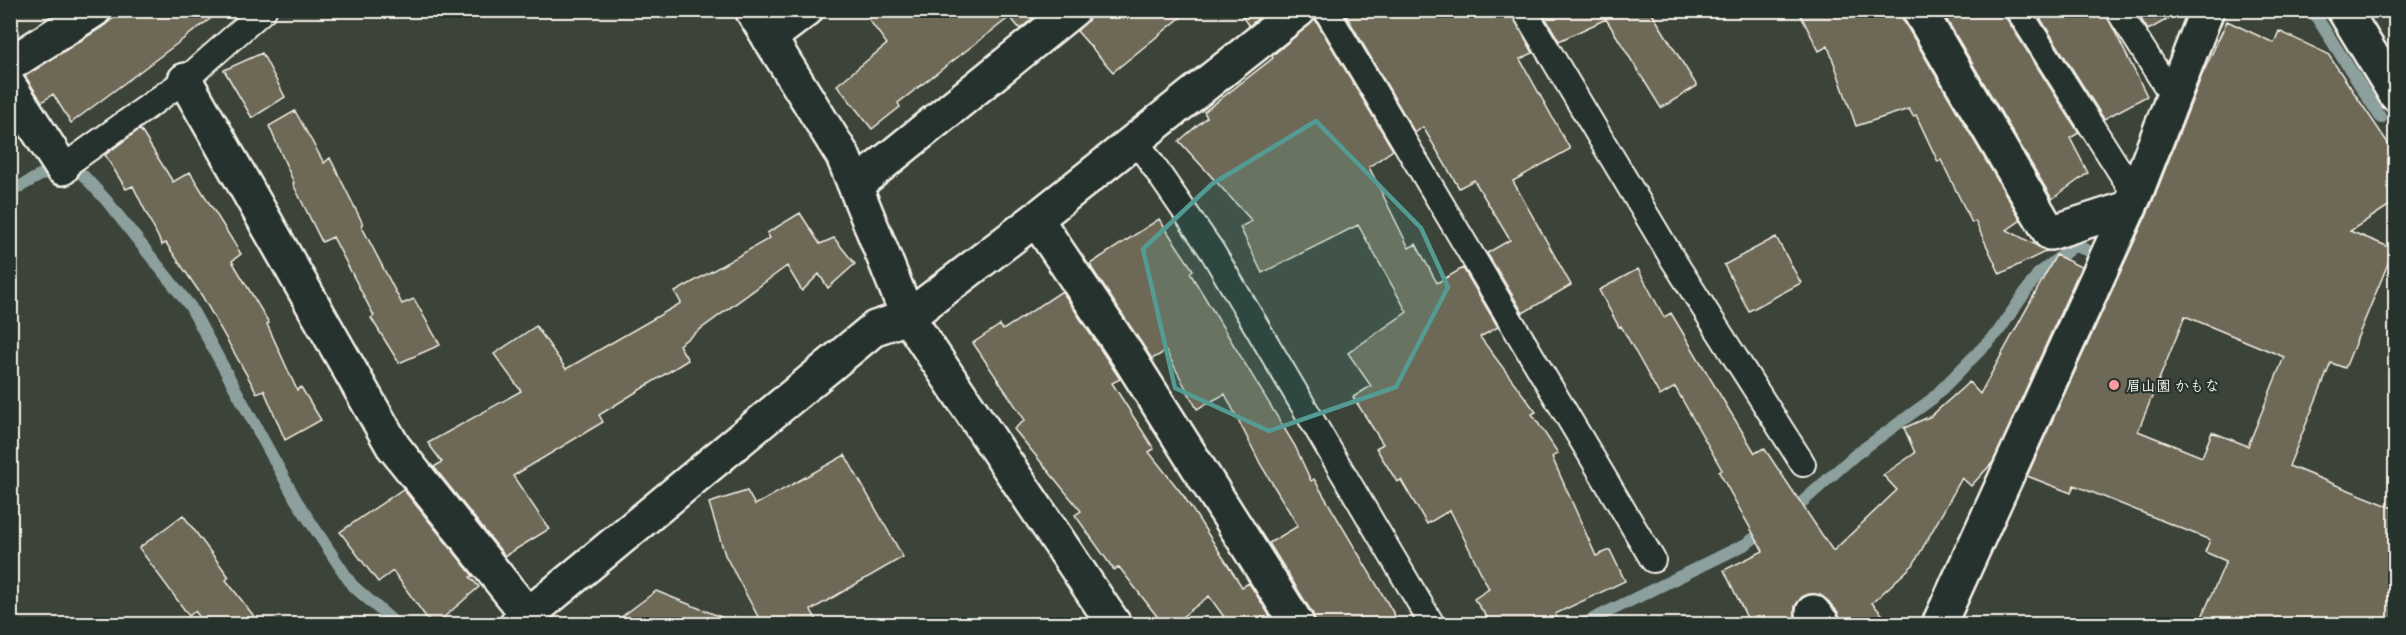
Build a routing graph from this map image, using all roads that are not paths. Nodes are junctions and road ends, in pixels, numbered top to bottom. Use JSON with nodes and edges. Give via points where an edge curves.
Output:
{"nodes":[{"id":1,"x":94,"y":10,"type":"edge"},
{"id":2,"x":264,"y":10,"type":"edge"},
{"id":3,"x":752,"y":10,"type":"edge"},
{"id":4,"x":806,"y":10,"type":"edge"},
{"id":5,"x":1073,"y":10,"type":"edge"},
{"id":6,"x":1299,"y":10,"type":"edge"},
{"id":7,"x":1326,"y":10,"type":"edge"},
{"id":8,"x":1524,"y":10,"type":"edge"},
{"id":9,"x":1918,"y":10,"type":"edge"},
{"id":10,"x":2018,"y":10,"type":"edge"},
{"id":11,"x":2118,"y":10,"type":"edge"},
{"id":12,"x":2207,"y":10,"type":"edge"},
{"id":13,"x":2344,"y":10,"type":"edge"},
{"id":14,"x":769,"y":38,"type":"junction"},
{"id":15,"x":185,"y":80,"type":"junction"},
{"id":16,"x":11,"y":82,"type":"edge"},
{"id":17,"x":2396,"y":95,"type":"edge"},
{"id":18,"x":2174,"y":97,"type":"junction"},
{"id":19,"x":1135,"y":139,"type":"junction"},
{"id":20,"x":62,"y":168,"type":"joint"},
{"id":21,"x":855,"y":186,"type":"junction"},
{"id":22,"x":2132,"y":201,"type":"junction"},
{"id":23,"x":1036,"y":219,"type":"junction"},
{"id":24,"x":908,"y":317,"type":"junction"},
{"id":25,"x":1803,"y":464,"type":"dead end"},
{"id":26,"x":1653,"y":560,"type":"dead end"},
{"id":27,"x":523,"y":620,"type":"edge"},
{"id":28,"x":1114,"y":624,"type":"edge"},
{"id":29,"x":1297,"y":624,"type":"edge"},
{"id":30,"x":1432,"y":624,"type":"edge"},
{"id":31,"x":1939,"y":624,"type":"edge"}],
"edges":[{"from":1,"to":16,"type":"street"},
{"from":2,"to":15,"type":"lane"},
{"from":3,"to":14,"type":"street"},
{"from":4,"to":14,"type":"street"},
{"from":5,"to":21,"type":"street"},
{"from":6,"to":19,"type":"street"},
{"from":7,"to":26,"type":"lane"},
{"from":8,"to":25,"type":"lane","via":[[1672,258]]},
{"from":9,"to":22,"type":"street","via":[[2050,233]]},
{"from":10,"to":22,"type":"lane"},
{"from":11,"to":18,"type":"lane"},
{"from":12,"to":18,"type":"street"},
{"from":13,"to":17,"type":"street"},
{"from":14,"to":21,"type":"street","via":[[843,156]]},
{"from":15,"to":20,"type":"lane"},
{"from":15,"to":27,"type":"street","via":[[393,446]]},
{"from":16,"to":20,"type":"street"},
{"from":18,"to":22,"type":"street"},
{"from":19,"to":23,"type":"street"},
{"from":19,"to":30,"type":"lane","via":[[1212,251]]},
{"from":21,"to":24,"type":"street"},
{"from":22,"to":31,"type":"street"},
{"from":23,"to":24,"type":"street"},
{"from":23,"to":29,"type":"street","via":[[1126,353]]},
{"from":24,"to":27,"type":"street","via":[[875,328]]},
{"from":24,"to":28,"type":"street"}]}
